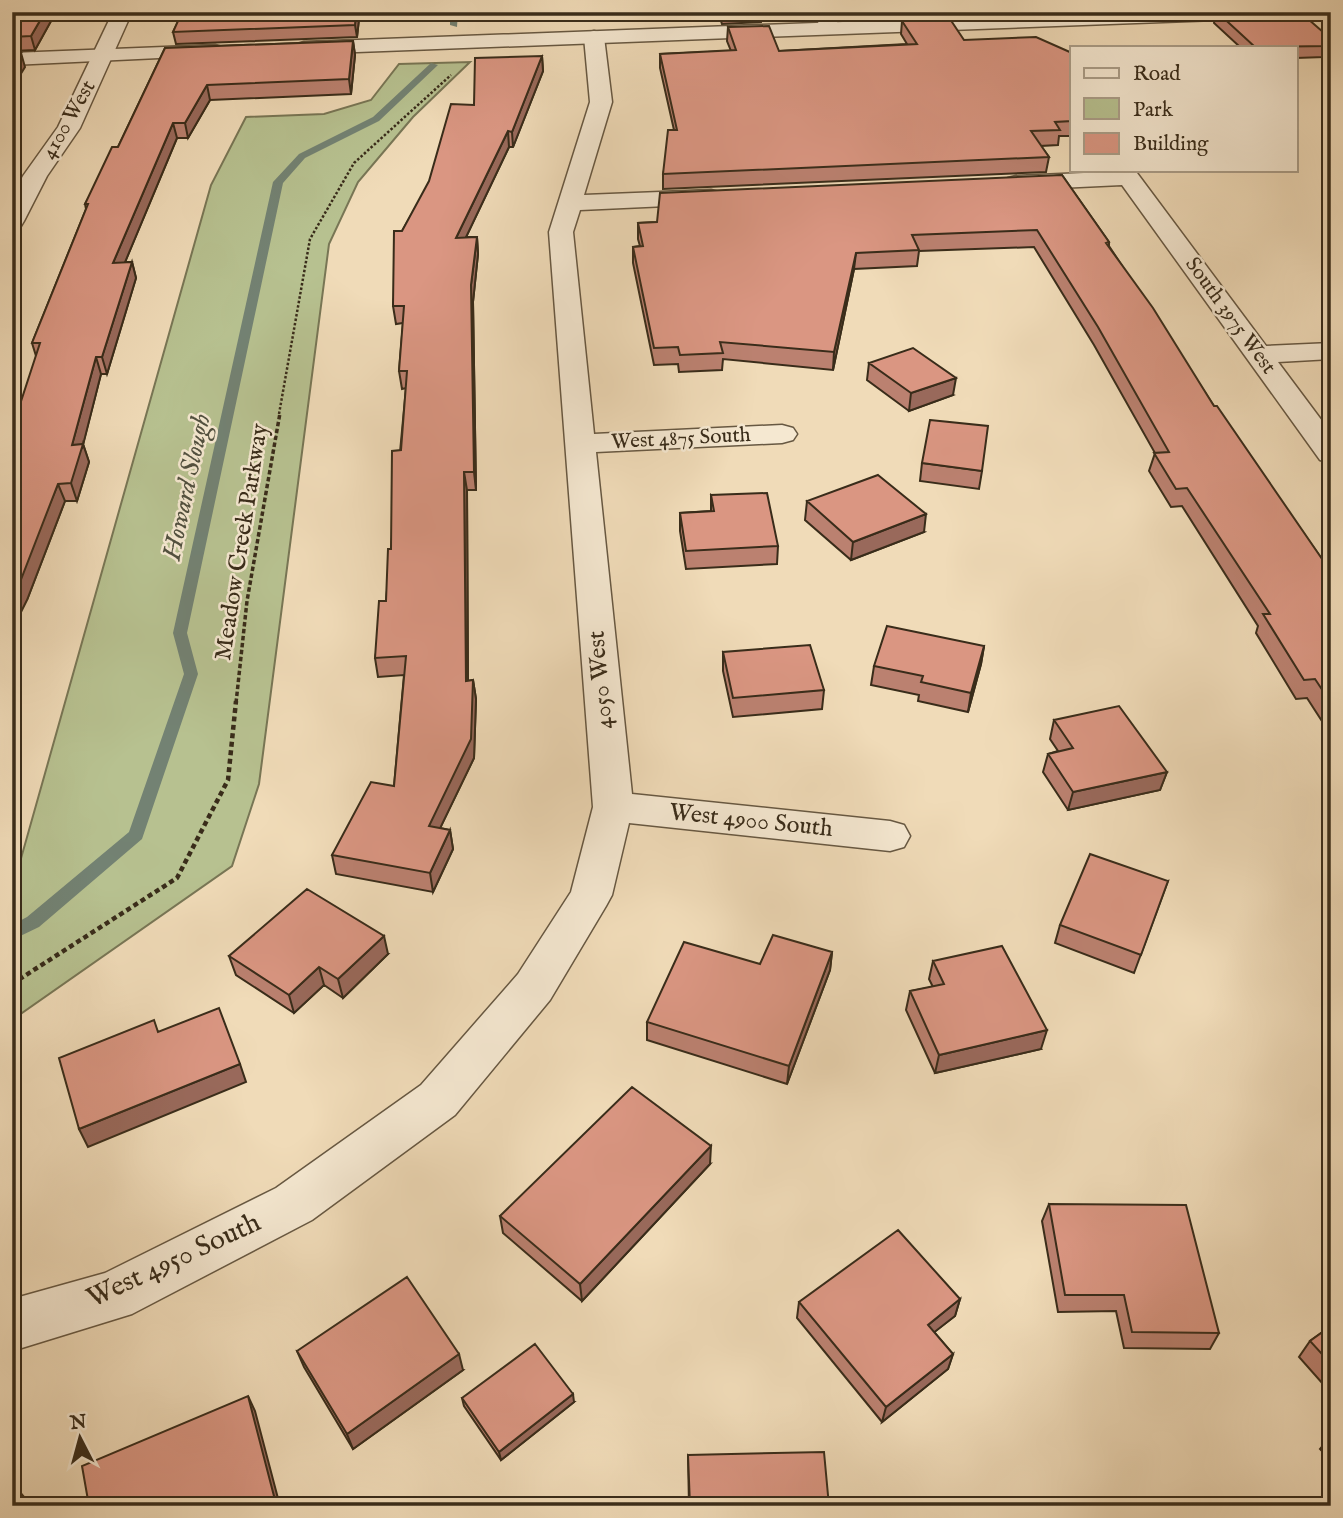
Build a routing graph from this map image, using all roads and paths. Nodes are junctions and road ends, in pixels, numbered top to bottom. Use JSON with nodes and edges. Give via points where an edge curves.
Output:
{"nodes":[{"id":1,"x":123,"y":12,"type":"edge"},
{"id":2,"x":1270,"y":12,"type":"edge"},
{"id":3,"x":1141,"y":15,"type":"edge"},
{"id":4,"x":826,"y":20,"type":"edge"},
{"id":5,"x":594,"y":37,"type":"junction"},
{"id":6,"x":288,"y":49,"type":"edge"},
{"id":7,"x":232,"y":51,"type":"edge"},
{"id":8,"x":104,"y":56,"type":"junction"},
{"id":9,"x":12,"y":59,"type":"edge"},
{"id":10,"x":454,"y":73,"type":"dead end"},
{"id":11,"x":992,"y":184,"type":"edge"},
{"id":12,"x":731,"y":196,"type":"edge"},
{"id":13,"x":570,"y":203,"type":"junction"},
{"id":14,"x":12,"y":221,"type":"edge"},
{"id":15,"x":1331,"y":351,"type":"edge"},
{"id":16,"x":1259,"y":355,"type":"junction"},
{"id":17,"x":782,"y":434,"type":"dead end"},
{"id":18,"x":580,"y":444,"type":"junction"},
{"id":19,"x":1331,"y":454,"type":"edge"},
{"id":20,"x":613,"y":807,"type":"junction"},
{"id":21,"x":890,"y":836,"type":"dead end"},
{"id":22,"x":12,"y":984,"type":"edge"},
{"id":23,"x":294,"y":1204,"type":"joint"},
{"id":24,"x":12,"y":1325,"type":"edge"}],
"edges":[{"from":1,"to":8,"type":"street","name":"4100 West"},
{"from":2,"to":3,"type":"street"},
{"from":3,"to":4,"type":"street"},
{"from":4,"to":5,"type":"street"},
{"from":5,"to":6,"type":"street"},
{"from":5,"to":13,"type":"street","name":"4050 West","via":[[601,102]]},
{"from":7,"to":8,"type":"street"},
{"from":8,"to":9,"type":"street"},
{"from":8,"to":14,"type":"street","name":"4100 West","via":[[69,128],[35,176]]},
{"from":10,"to":22,"type":"path","name":"Meadow Creek Parkway","via":[[354,163],[310,239],[247,601],[228,780],[177,878]]},
{"from":11,"to":16,"type":"street","name":"South 3975 West","via":[[1129,178]]},
{"from":12,"to":13,"type":"street"},
{"from":13,"to":18,"type":"street","name":"4050 West","via":[[561,232]]},
{"from":15,"to":16,"type":"street"},
{"from":16,"to":19,"type":"street","name":"South 3975 West"},
{"from":17,"to":18,"type":"street","name":"West 4875 South"},
{"from":18,"to":20,"type":"street","name":"4050 West"},
{"from":20,"to":21,"type":"street","name":"West 4900 South"},
{"from":20,"to":23,"type":"street","name":"4050 West","via":[[591,895],[534,987],[438,1100]]},
{"from":23,"to":24,"type":"street","name":"West 4950 South","via":[[113,1296]]}]}
